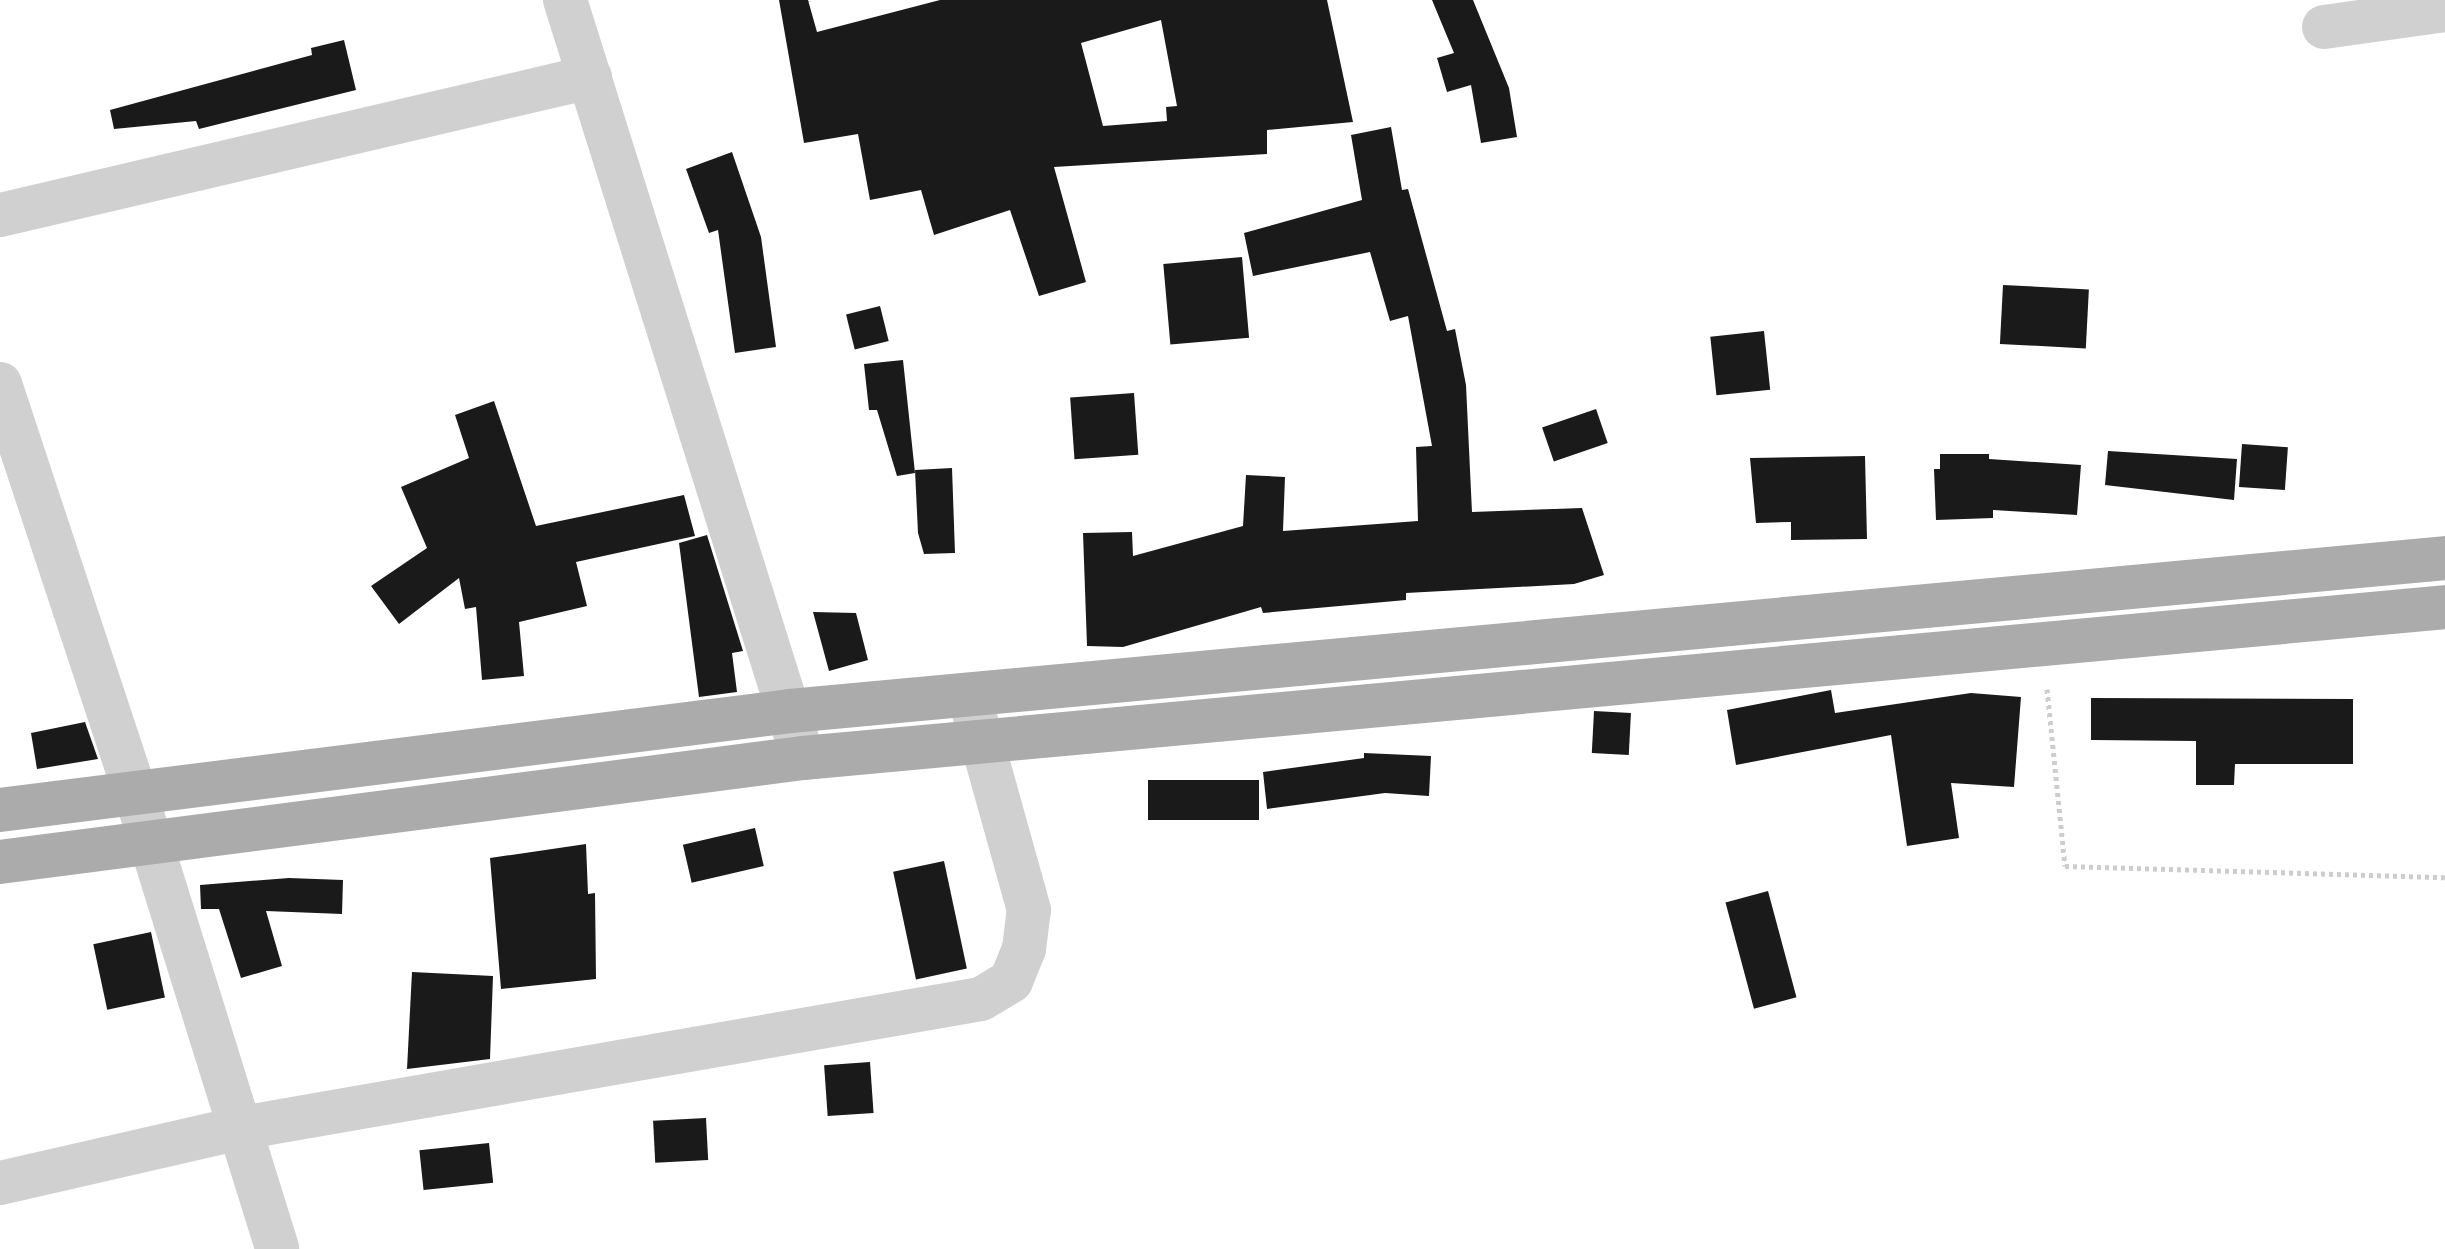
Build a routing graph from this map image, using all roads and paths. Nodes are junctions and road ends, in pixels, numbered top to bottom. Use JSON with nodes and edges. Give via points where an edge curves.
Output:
{"nodes":[{"id":1,"x":565,"y":0,"type":"edge"},
{"id":2,"x":2445,"y":10,"type":"edge"},
{"id":3,"x":2324,"y":27,"type":"dead end"},
{"id":4,"x":590,"y":77,"type":"junction"},
{"id":5,"x":0,"y":215,"type":"edge"},
{"id":6,"x":0,"y":384,"type":"edge"},
{"id":7,"x":2445,"y":558,"type":"edge"},
{"id":8,"x":2445,"y":607,"type":"edge"},
{"id":9,"x":2042,"y":644,"type":"junction"},
{"id":10,"x":969,"y":695,"type":"junction"},
{"id":11,"x":790,"y":711,"type":"junction"},
{"id":12,"x":978,"y":742,"type":"junction"},
{"id":13,"x":803,"y":758,"type":"junction"},
{"id":14,"x":136,"y":795,"type":"junction"},
{"id":15,"x":0,"y":810,"type":"edge"},
{"id":16,"x":151,"y":845,"type":"junction"},
{"id":17,"x":0,"y":862,"type":"edge"},
{"id":18,"x":2445,"y":877,"type":"edge"},
{"id":19,"x":241,"y":1128,"type":"junction"},
{"id":20,"x":0,"y":1183,"type":"edge"},
{"id":21,"x":277,"y":1249,"type":"edge"}],
"edges":[{"from":1,"to":4,"type":"street"},
{"from":2,"to":3,"type":"street"},
{"from":4,"to":5,"type":"street"},
{"from":4,"to":11,"type":"street"},
{"from":6,"to":14,"type":"street"},
{"from":7,"to":10,"type":"main road"},
{"from":8,"to":9,"type":"main road"},
{"from":9,"to":12,"type":"main road"},
{"from":9,"to":18,"type":"path","via":[[2065,866]]},
{"from":10,"to":11,"type":"main road"},
{"from":10,"to":12,"type":"street"},
{"from":11,"to":13,"type":"street"},
{"from":11,"to":14,"type":"main road"},
{"from":12,"to":13,"type":"main road"},
{"from":12,"to":19,"type":"street","via":[[1029,910],[1024,949],[1011,981],[981,999]]},
{"from":13,"to":16,"type":"main road"},
{"from":14,"to":15,"type":"main road"},
{"from":14,"to":16,"type":"street"},
{"from":16,"to":17,"type":"main road"},
{"from":16,"to":19,"type":"street"},
{"from":19,"to":20,"type":"street"},
{"from":19,"to":21,"type":"street"}]}
